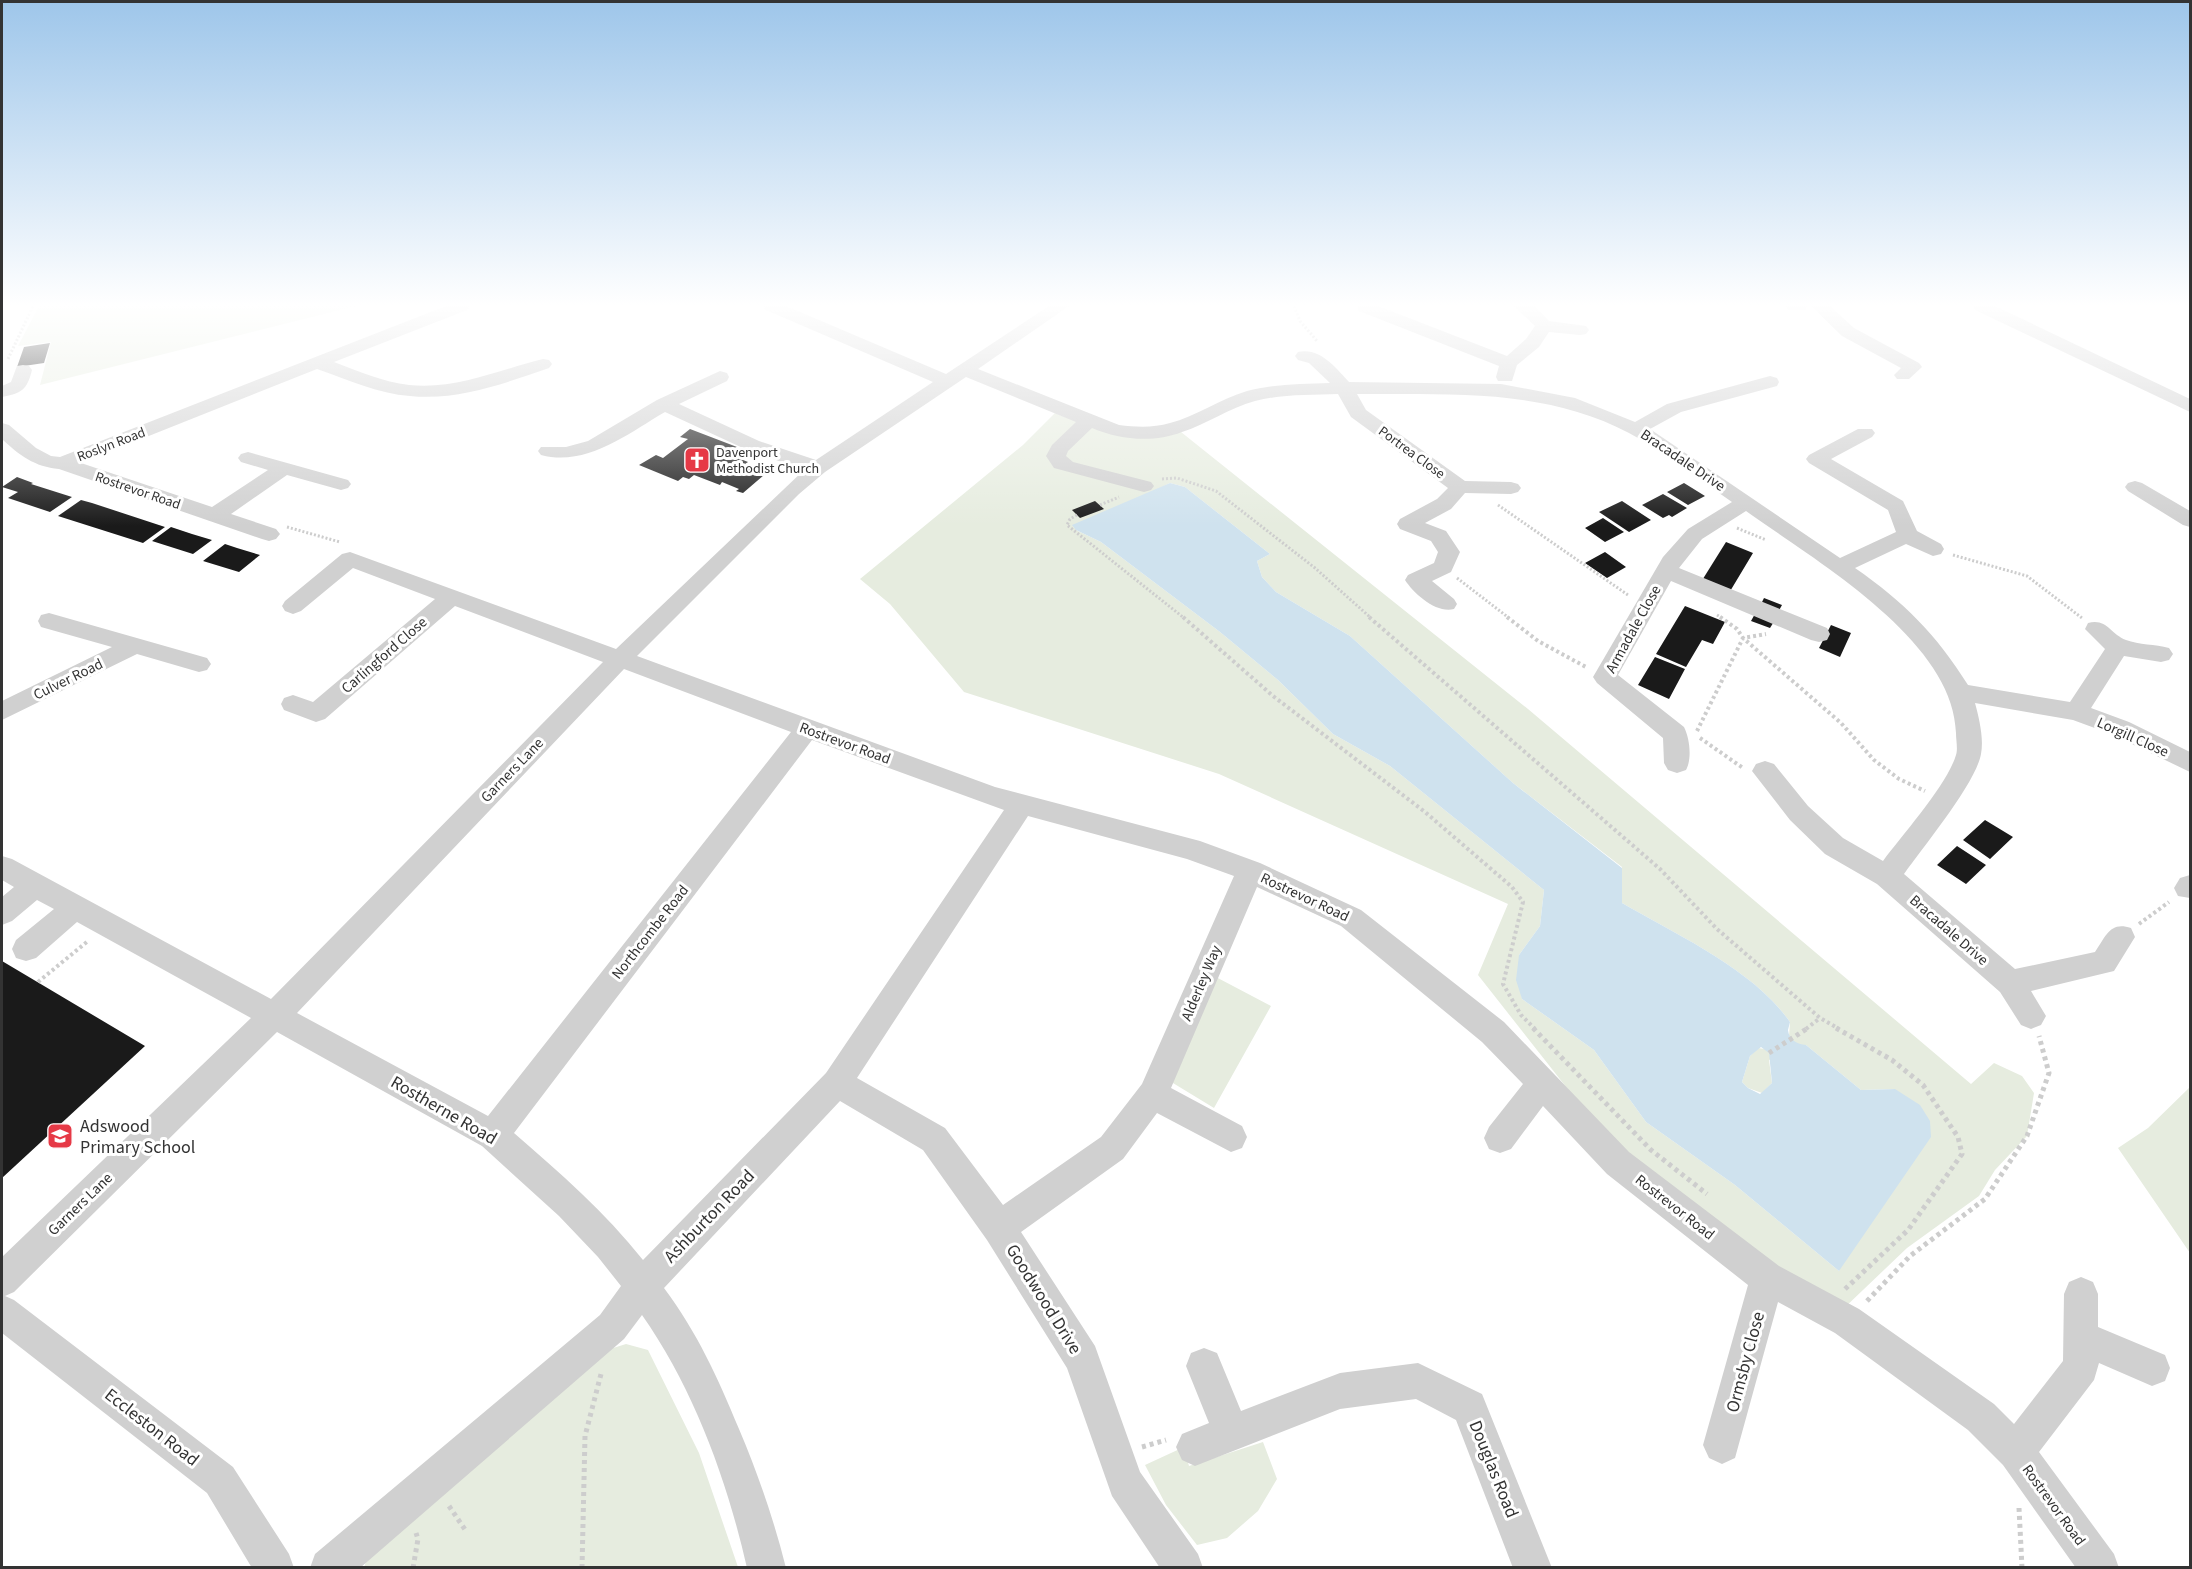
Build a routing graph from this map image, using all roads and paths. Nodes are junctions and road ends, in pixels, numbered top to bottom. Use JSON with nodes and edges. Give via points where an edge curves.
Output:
{"nodes":[{"id":1,"x":18,"y":379,"type":"edge"},
{"id":2,"x":276,"y":379,"type":"edge"},
{"id":3,"x":365,"y":379,"type":"edge"},
{"id":4,"x":497,"y":379,"type":"edge"},
{"id":5,"x":715,"y":379,"type":"edge"},
{"id":6,"x":948,"y":379,"type":"edge"},
{"id":7,"x":967,"y":379,"type":"edge"},
{"id":8,"x":1335,"y":379,"type":"edge"},
{"id":9,"x":1504,"y":379,"type":"edge"},
{"id":10,"x":2134,"y":379,"type":"edge"},
{"id":11,"x":1770,"y":382,"type":"dead end"},
{"id":12,"x":1344,"y":388,"type":"junction"},
{"id":13,"x":1501,"y":390,"type":"junction"},
{"id":14,"x":2,"y":392,"type":"edge"},
{"id":15,"x":664,"y":404,"type":"junction"},
{"id":16,"x":2190,"y":406,"type":"edge"},
{"id":17,"x":1089,"y":420,"type":"junction"},
{"id":18,"x":1636,"y":429,"type":"junction"},
{"id":19,"x":4,"y":433,"type":"edge"},
{"id":20,"x":1865,"y":433,"type":"dead end"},
{"id":21,"x":548,"y":451,"type":"dead end"},
{"id":22,"x":248,"y":458,"type":"dead end"},
{"id":23,"x":62,"y":463,"type":"junction"},
{"id":24,"x":284,"y":468,"type":"junction"},
{"id":25,"x":819,"y":468,"type":"junction"},
{"id":26,"x":341,"y":484,"type":"dead end"},
{"id":27,"x":1144,"y":486,"type":"junction"},
{"id":28,"x":1466,"y":487,"type":"junction"},
{"id":29,"x":2135,"y":487,"type":"dead end"},
{"id":30,"x":1511,"y":488,"type":"dead end"},
{"id":31,"x":1746,"y":502,"type":"junction"},
{"id":32,"x":1100,"y":505,"type":"dead end"},
{"id":33,"x":1077,"y":515,"type":"dead end"},
{"id":34,"x":214,"y":516,"type":"junction"},
{"id":35,"x":2190,"y":520,"type":"edge"},
{"id":36,"x":268,"y":534,"type":"joint"},
{"id":37,"x":1906,"y":535,"type":"junction"},
{"id":38,"x":1933,"y":549,"type":"joint"},
{"id":39,"x":350,"y":559,"type":"junction"},
{"id":40,"x":1443,"y":567,"type":"junction"},
{"id":41,"x":1838,"y":567,"type":"junction"},
{"id":42,"x":1666,"y":571,"type":"junction"},
{"id":43,"x":451,"y":597,"type":"junction"},
{"id":44,"x":1446,"y":604,"type":"dead end"},
{"id":45,"x":293,"y":606,"type":"dead end"},
{"id":46,"x":1645,"y":608,"type":"junction"},
{"id":47,"x":1711,"y":610,"type":"dead end"},
{"id":48,"x":48,"y":621,"type":"dead end"},
{"id":49,"x":2096,"y":628,"type":"joint"},
{"id":50,"x":1810,"y":630,"type":"joint"},
{"id":51,"x":1743,"y":638,"type":"junction"},
{"id":52,"x":134,"y":646,"type":"junction"},
{"id":53,"x":2118,"y":647,"type":"junction"},
{"id":54,"x":2161,"y":654,"type":"dead end"},
{"id":55,"x":619,"y":660,"type":"junction"},
{"id":56,"x":199,"y":664,"type":"dead end"},
{"id":57,"x":1605,"y":677,"type":"junction"},
{"id":58,"x":1960,"y":692,"type":"junction"},
{"id":59,"x":293,"y":704,"type":"dead end"},
{"id":60,"x":2,"y":711,"type":"edge"},
{"id":61,"x":2076,"y":712,"type":"junction"},
{"id":62,"x":807,"y":729,"type":"junction"},
{"id":63,"x":1695,"y":735,"type":"dead end"},
{"id":64,"x":1677,"y":763,"type":"dead end"},
{"id":65,"x":2190,"y":763,"type":"edge"},
{"id":66,"x":1765,"y":771,"type":"dead end"},
{"id":67,"x":1943,"y":800,"type":"junction"},
{"id":68,"x":1022,"y":804,"type":"junction"},
{"id":69,"x":2,"y":867,"type":"edge"},
{"id":70,"x":1250,"y":871,"type":"junction"},
{"id":71,"x":1887,"y":876,"type":"junction"},
{"id":72,"x":34,"y":885,"type":"junction"},
{"id":73,"x":2189,"y":887,"type":"edge"},
{"id":74,"x":74,"y":908,"type":"junction"},
{"id":75,"x":2,"y":913,"type":"edge"},
{"id":76,"x":107,"y":926,"type":"junction"},
{"id":77,"x":2121,"y":937,"type":"joint"},
{"id":78,"x":26,"y":949,"type":"dead end"},
{"id":79,"x":38,"y":982,"type":"dead end"},
{"id":80,"x":2010,"y":983,"type":"junction"},
{"id":81,"x":274,"y":1016,"type":"junction"},
{"id":82,"x":2031,"y":1016,"type":"joint"},
{"id":83,"x":1820,"y":1018,"type":"junction"},
{"id":84,"x":1769,"y":1053,"type":"dead end"},
{"id":85,"x":837,"y":1083,"type":"junction"},
{"id":86,"x":1541,"y":1085,"type":"junction"},
{"id":87,"x":1153,"y":1094,"type":"junction"},
{"id":88,"x":494,"y":1135,"type":"junction"},
{"id":89,"x":1231,"y":1137,"type":"dead end"},
{"id":90,"x":1500,"y":1138,"type":"dead end"},
{"id":91,"x":1714,"y":1200,"type":"dead end"},
{"id":92,"x":999,"y":1228,"type":"junction"},
{"id":93,"x":1767,"y":1278,"type":"junction"},
{"id":94,"x":2,"y":1280,"type":"edge"},
{"id":95,"x":642,"y":1286,"type":"junction"},
{"id":96,"x":1834,"y":1289,"type":"dead end"},
{"id":97,"x":2081,"y":1294,"type":"dead end"},
{"id":98,"x":2,"y":1311,"type":"edge"},
{"id":99,"x":1847,"y":1321,"type":"junction"},
{"id":100,"x":2081,"y":1337,"type":"junction"},
{"id":101,"x":1204,"y":1366,"type":"dead end"},
{"id":102,"x":2152,"y":1368,"type":"dead end"},
{"id":103,"x":601,"y":1370,"type":"dead end"},
{"id":104,"x":1232,"y":1433,"type":"junction"},
{"id":105,"x":1722,"y":1445,"type":"dead end"},
{"id":106,"x":1195,"y":1448,"type":"joint"},
{"id":107,"x":2016,"y":1452,"type":"junction"},
{"id":108,"x":1115,"y":1455,"type":"junction"},
{"id":109,"x":275,"y":1568,"type":"edge"},
{"id":110,"x":329,"y":1568,"type":"edge"},
{"id":111,"x":582,"y":1568,"type":"edge"},
{"id":112,"x":767,"y":1568,"type":"edge"},
{"id":113,"x":1184,"y":1568,"type":"edge"},
{"id":114,"x":1533,"y":1568,"type":"edge"},
{"id":115,"x":2100,"y":1568,"type":"edge"}],
"edges":[{"from":1,"to":14,"type":"street","via":[[19,385]]},
{"from":2,"to":23,"type":"street","name":"Roslyn Road"},
{"from":3,"to":4,"type":"street","via":[[390,388],[431,392]]},
{"from":5,"to":15,"type":"street"},
{"from":6,"to":25,"type":"street","name":"Garners Lane"},
{"from":7,"to":17,"type":"street","name":"Bracadale Drive"},
{"from":8,"to":12,"type":"street","name":"Portrea Close"},
{"from":9,"to":13,"type":"street"},
{"from":10,"to":16,"type":"street"},
{"from":11,"to":18,"type":"street","via":[[1674,408]]},
{"from":12,"to":13,"type":"street","name":"Bracadale Drive"},
{"from":12,"to":17,"type":"street","name":"Bracadale Drive","via":[[1251,396],[1176,428],[1144,433],[1116,431]]},
{"from":12,"to":28,"type":"street","name":"Portrea Close","via":[[1358,414]]},
{"from":13,"to":18,"type":"street","name":"Bracadale Drive","via":[[1568,402]]},
{"from":15,"to":21,"type":"street","via":[[595,445],[567,453]]},
{"from":15,"to":25,"type":"street","via":[[752,445]]},
{"from":17,"to":27,"type":"street","via":[[1059,449],[1059,462]]},
{"from":18,"to":31,"type":"street","name":"Bracadale Drive"},
{"from":19,"to":23,"type":"street","name":"Rostrevor Road","via":[[37,459]]},
{"from":20,"to":37,"type":"street","via":[[1816,459],[1896,506]]},
{"from":22,"to":24,"type":"street"},
{"from":23,"to":34,"type":"street","name":"Rostrevor Road"},
{"from":24,"to":26,"type":"street"},
{"from":24,"to":34,"type":"street"},
{"from":25,"to":55,"type":"street","name":"Garners Lane"},
{"from":27,"to":32,"type":"path"},
{"from":27,"to":83,"type":"path","via":[[1176,478],[1216,491],[1241,509],[1315,568],[1402,648],[1601,816],[1718,929]]},
{"from":28,"to":30,"type":"street"},
{"from":28,"to":40,"type":"street","name":"Portrea Close","via":[[1407,524],[1440,536],[1449,552]]},
{"from":28,"to":46,"type":"path"},
{"from":29,"to":35,"type":"street"},
{"from":31,"to":41,"type":"street","name":"Bracadale Drive"},
{"from":31,"to":42,"type":"street","name":"Armadale Close","via":[[1695,534]]},
{"from":33,"to":91,"type":"path","via":[[1067,525],[1088,545],[1174,609],[1272,695],[1412,800],[1512,886],[1523,902],[1503,984],[1521,1015],[1651,1150]]},
{"from":34,"to":36,"type":"street","name":"Rostrevor Road"},
{"from":36,"to":39,"type":"path","via":[[280,525],[362,549]]},
{"from":37,"to":38,"type":"street"},
{"from":37,"to":41,"type":"street"},
{"from":38,"to":49,"type":"path","via":[[2027,576]]},
{"from":39,"to":43,"type":"street","name":"Rostrevor Road"},
{"from":39,"to":45,"type":"street"},
{"from":40,"to":44,"type":"street","via":[[1416,580]]},
{"from":40,"to":57,"type":"path","via":[[1538,641]]},
{"from":41,"to":58,"type":"street","name":"Bracadale Drive","via":[[1905,619],[1938,656]]},
{"from":42,"to":46,"type":"street","name":"Armadale Close"},
{"from":42,"to":50,"type":"street"},
{"from":43,"to":55,"type":"street","name":"Rostrevor Road"},
{"from":43,"to":59,"type":"street","name":"Carlingford Close","via":[[324,716]]},
{"from":46,"to":57,"type":"street","name":"Armadale Close"},
{"from":47,"to":51,"type":"path"},
{"from":48,"to":52,"type":"street","name":"Culver Road"},
{"from":49,"to":53,"type":"street"},
{"from":50,"to":51,"type":"path"},
{"from":51,"to":63,"type":"path"},
{"from":51,"to":67,"type":"path","via":[[1841,723],[1874,760],[1899,779]]},
{"from":52,"to":56,"type":"street","name":"Culver Road"},
{"from":52,"to":60,"type":"street","name":"Culver Road"},
{"from":53,"to":54,"type":"street"},
{"from":53,"to":61,"type":"street"},
{"from":55,"to":62,"type":"street","name":"Rostrevor Road"},
{"from":55,"to":81,"type":"street","name":"Garners Lane"},
{"from":57,"to":64,"type":"street","name":"Armadale Close","via":[[1675,734]]},
{"from":58,"to":61,"type":"street","name":"Lorgill Close"},
{"from":58,"to":67,"type":"street","name":"Bracadale Drive","via":[[1968,721],[1969,754]]},
{"from":61,"to":65,"type":"street","name":"Lorgill Close","via":[[2120,728]]},
{"from":62,"to":68,"type":"street","name":"Rostrevor Road"},
{"from":62,"to":88,"type":"street","name":"Northcombe Road"},
{"from":66,"to":71,"type":"street","name":"Bracadale Drive","via":[[1799,813],[1834,846]]},
{"from":67,"to":71,"type":"street","name":"Bracadale Drive"},
{"from":68,"to":70,"type":"street","name":"Rostrevor Road","via":[[1191,849]]},
{"from":68,"to":85,"type":"street","name":"Ashburton Road"},
{"from":69,"to":72,"type":"street","name":"Rostherne Road"},
{"from":70,"to":86,"type":"street","name":"Rostrevor Road","via":[[1351,918],[1493,1032]]},
{"from":70,"to":87,"type":"street","name":"Alderley Way"},
{"from":71,"to":80,"type":"street","name":"Bracadale Drive"},
{"from":72,"to":74,"type":"street","name":"Rostherne Road"},
{"from":72,"to":75,"type":"street"},
{"from":73,"to":77,"type":"path"},
{"from":74,"to":76,"type":"street","name":"Rostherne Road"},
{"from":74,"to":78,"type":"street"},
{"from":76,"to":79,"type":"path"},
{"from":76,"to":81,"type":"street","name":"Rostherne Road"},
{"from":77,"to":80,"type":"street","via":[[2104,962]]},
{"from":80,"to":82,"type":"street","name":"Bracadale Drive"},
{"from":81,"to":88,"type":"street","name":"Rostherne Road"},
{"from":81,"to":94,"type":"street","name":"Garners Lane"},
{"from":82,"to":99,"type":"path","via":[[2049,1073],[2031,1130],[1985,1199],[1910,1256]]},
{"from":83,"to":84,"type":"path"},
{"from":83,"to":96,"type":"path","via":[[1892,1060],[1923,1085],[1958,1137],[1962,1154],[1908,1230],[1845,1291]]},
{"from":85,"to":92,"type":"street","name":"Goodwood Drive","via":[[934,1139]]},
{"from":85,"to":95,"type":"street","name":"Ashburton Road"},
{"from":86,"to":90,"type":"street"},
{"from":86,"to":93,"type":"street","name":"Rostrevor Road","via":[[1618,1163]]},
{"from":87,"to":89,"type":"street"},
{"from":87,"to":92,"type":"street","name":"Alderley Way","via":[[1112,1148]]},
{"from":88,"to":95,"type":"street","name":"Rostherne Road","via":[[571,1204]]},
{"from":92,"to":108,"type":"street","name":"Goodwood Drive","via":[[1082,1359]]},
{"from":93,"to":99,"type":"street","name":"Rostrevor Road"},
{"from":93,"to":105,"type":"street","name":"Ormsby Close"},
{"from":95,"to":110,"type":"street","name":"Ashburton Road","via":[[612,1327]]},
{"from":95,"to":112,"type":"street","name":"Rostherne Road","via":[[675,1332],[701,1381],[758,1531]]},
{"from":97,"to":100,"type":"street"},
{"from":98,"to":109,"type":"street","name":"Eccleston Road","via":[[220,1480]]},
{"from":99,"to":107,"type":"street","name":"Rostrevor Road","via":[[1981,1417]]},
{"from":100,"to":102,"type":"street"},
{"from":100,"to":107,"type":"street","via":[[2081,1367]]},
{"from":101,"to":104,"type":"street"},
{"from":103,"to":111,"type":"path","via":[[585,1436]]},
{"from":104,"to":106,"type":"street","name":"Douglas Road"},
{"from":104,"to":114,"type":"street","name":"Douglas Road","via":[[1340,1391],[1418,1381],[1469,1407]]},
{"from":106,"to":108,"type":"path","via":[[1189,1449],[1185,1434]]},
{"from":107,"to":115,"type":"street","name":"Rostrevor Road"},
{"from":108,"to":113,"type":"street","name":"Goodwood Drive","via":[[1125,1483]]}]}
